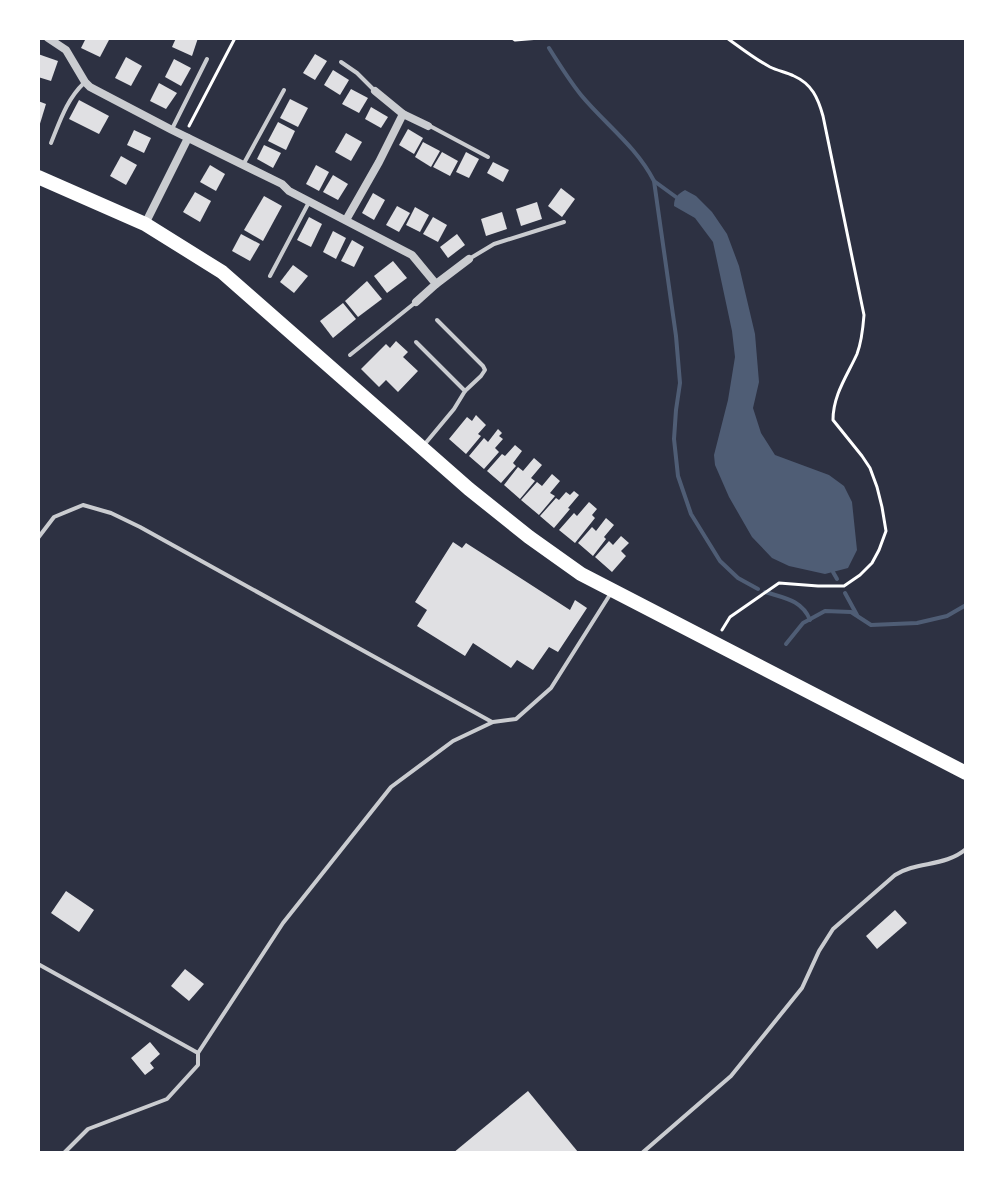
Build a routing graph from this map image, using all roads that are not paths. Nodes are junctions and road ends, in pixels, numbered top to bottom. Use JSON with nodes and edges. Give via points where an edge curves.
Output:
{"nodes":[{"id":1,"x":48,"y":38,"type":"edge"},
{"id":2,"x":207,"y":59,"type":"dead end"},
{"id":3,"x":341,"y":62,"type":"dead end"},
{"id":4,"x":85,"y":82,"type":"junction"},
{"id":5,"x":284,"y":90,"type":"dead end"},
{"id":6,"x":375,"y":91,"type":"joint"},
{"id":7,"x":403,"y":114,"type":"junction"},
{"id":8,"x":428,"y":126,"type":"joint"},
{"id":9,"x":174,"y":131,"type":"junction"},
{"id":10,"x":188,"y":138,"type":"junction"},
{"id":11,"x":51,"y":143,"type":"dead end"},
{"id":12,"x":488,"y":157,"type":"dead end"},
{"id":13,"x":242,"y":165,"type":"junction"},
{"id":14,"x":38,"y":177,"type":"edge"},
{"id":15,"x":310,"y":201,"type":"junction"},
{"id":16,"x":346,"y":220,"type":"junction"},
{"id":17,"x":564,"y":222,"type":"dead end"},
{"id":18,"x":145,"y":224,"type":"junction"},
{"id":19,"x":469,"y":259,"type":"joint"},
{"id":20,"x":270,"y":276,"type":"dead end"},
{"id":21,"x":436,"y":284,"type":"junction"},
{"id":22,"x":416,"y":302,"type":"joint"},
{"id":23,"x":437,"y":320,"type":"dead end"},
{"id":24,"x":416,"y":342,"type":"dead end"},
{"id":25,"x":350,"y":355,"type":"dead end"},
{"id":26,"x":465,"y":391,"type":"junction"},
{"id":27,"x":422,"y":446,"type":"junction"},
{"id":28,"x":38,"y":538,"type":"edge"},
{"id":29,"x":613,"y":591,"type":"junction"},
{"id":30,"x":493,"y":722,"type":"junction"},
{"id":31,"x":966,"y":773,"type":"edge"},
{"id":32,"x":966,"y":849,"type":"edge"},
{"id":33,"x":38,"y":964,"type":"edge"},
{"id":34,"x":198,"y":1053,"type":"junction"},
{"id":35,"x":64,"y":1153,"type":"edge"},
{"id":36,"x":642,"y":1153,"type":"edge"}],
"edges":[{"from":1,"to":4,"type":"street","via":[[66,50]]},
{"from":2,"to":9,"type":"lane"},
{"from":3,"to":6,"type":"lane"},
{"from":4,"to":9,"type":"street"},
{"from":4,"to":11,"type":"lane","via":[[73,93]]},
{"from":5,"to":13,"type":"lane"},
{"from":6,"to":7,"type":"street"},
{"from":7,"to":8,"type":"street"},
{"from":7,"to":16,"type":"street"},
{"from":8,"to":12,"type":"lane"},
{"from":9,"to":10,"type":"street"},
{"from":10,"to":13,"type":"street"},
{"from":10,"to":18,"type":"street"},
{"from":13,"to":15,"type":"street"},
{"from":14,"to":18,"type":"highway"},
{"from":15,"to":16,"type":"street"},
{"from":15,"to":20,"type":"lane"},
{"from":16,"to":21,"type":"street","via":[[412,255]]},
{"from":17,"to":19,"type":"lane","via":[[494,244]]},
{"from":18,"to":27,"type":"highway","via":[[222,272]]},
{"from":19,"to":21,"type":"street"},
{"from":21,"to":22,"type":"street"},
{"from":22,"to":25,"type":"lane"},
{"from":23,"to":26,"type":"lane","via":[[483,366],[484,373]]},
{"from":24,"to":26,"type":"lane"},
{"from":26,"to":27,"type":"lane"},
{"from":27,"to":29,"type":"highway","via":[[529,537]]},
{"from":28,"to":30,"type":"lane","via":[[54,517],[83,505],[111,513]]},
{"from":29,"to":30,"type":"lane","via":[[551,688],[516,719]]},
{"from":29,"to":31,"type":"highway"},
{"from":30,"to":34,"type":"lane","via":[[453,741],[391,787],[283,923]]},
{"from":32,"to":36,"type":"lane","via":[[956,857],[904,869],[833,929],[802,988],[731,1076]]},
{"from":33,"to":34,"type":"lane"},
{"from":34,"to":35,"type":"lane","via":[[198,1065],[167,1099],[88,1129]]}]}
